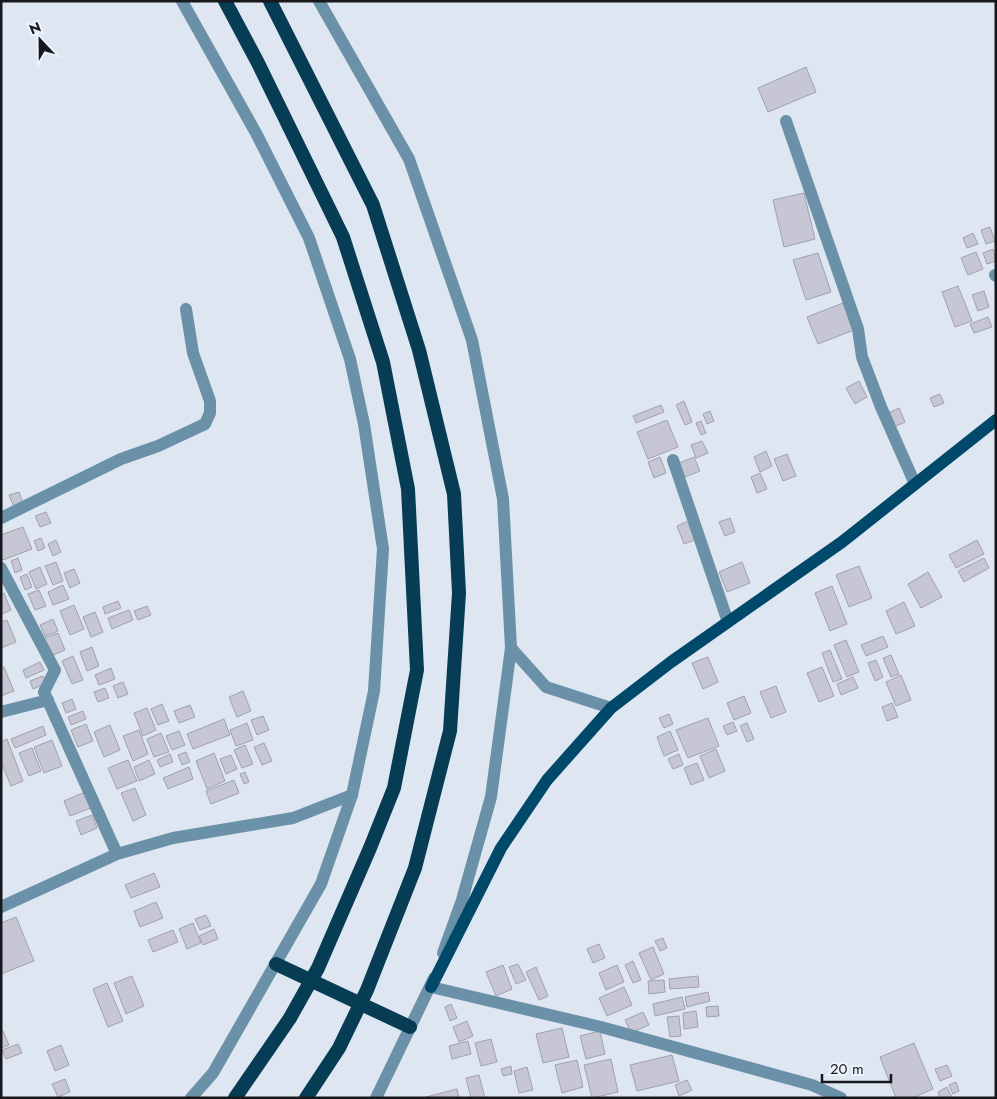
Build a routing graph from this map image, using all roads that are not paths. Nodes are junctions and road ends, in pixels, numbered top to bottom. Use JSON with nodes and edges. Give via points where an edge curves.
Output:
{"nodes":[{"id":1,"x":182,"y":1,"type":"edge"},
{"id":2,"x":225,"y":1,"type":"edge"},
{"id":3,"x":270,"y":1,"type":"edge"},
{"id":4,"x":319,"y":1,"type":"edge"},
{"id":5,"x":786,"y":121,"type":"dead end"},
{"id":6,"x":186,"y":309,"type":"dead end"},
{"id":7,"x":996,"y":420,"type":"edge"},
{"id":8,"x":673,"y":460,"type":"dead end"},
{"id":9,"x":915,"y":484,"type":"junction"},
{"id":10,"x":1,"y":518,"type":"edge"},
{"id":11,"x":1,"y":568,"type":"edge"},
{"id":12,"x":728,"y":622,"type":"junction"},
{"id":13,"x":511,"y":648,"type":"junction"},
{"id":14,"x":48,"y":700,"type":"junction"},
{"id":15,"x":611,"y":708,"type":"junction"},
{"id":16,"x":1,"y":712,"type":"edge"},
{"id":17,"x":352,"y":795,"type":"junction"},
{"id":18,"x":117,"y":854,"type":"junction"},
{"id":19,"x":1,"y":907,"type":"edge"},
{"id":20,"x":276,"y":964,"type":"junction"},
{"id":21,"x":431,"y":986,"type":"junction"},
{"id":22,"x":410,"y":1027,"type":"junction"},
{"id":23,"x":191,"y":1098,"type":"edge"},
{"id":24,"x":235,"y":1098,"type":"edge"},
{"id":25,"x":306,"y":1098,"type":"edge"},
{"id":26,"x":376,"y":1098,"type":"edge"},
{"id":27,"x":841,"y":1098,"type":"edge"}],
"edges":[{"from":1,"to":17,"type":"street","via":[[256,133],[309,238],[352,368],[364,424],[383,548],[374,691]]},
{"from":2,"to":24,"type":"highway","via":[[343,236],[383,362],[408,489],[417,670],[394,788],[318,968],[290,1018]]},
{"from":3,"to":25,"type":"highway","via":[[373,205],[419,350],[454,494],[459,593],[450,731],[415,868],[339,1048]]},
{"from":4,"to":13,"type":"street","via":[[409,159],[472,340],[503,499]]},
{"from":5,"to":9,"type":"street","via":[[858,329],[862,358]]},
{"from":6,"to":10,"type":"street","via":[[193,353],[210,401],[210,413],[205,424],[122,459]]},
{"from":7,"to":9,"type":"main road"},
{"from":8,"to":12,"type":"street"},
{"from":9,"to":12,"type":"main road","via":[[842,542]]},
{"from":11,"to":14,"type":"street","via":[[55,670],[44,692]]},
{"from":12,"to":15,"type":"main road"},
{"from":13,"to":15,"type":"street","via":[[546,687]]},
{"from":13,"to":21,"type":"street","via":[[491,797],[462,900]]},
{"from":14,"to":16,"type":"street"},
{"from":14,"to":18,"type":"street"},
{"from":15,"to":21,"type":"main road","via":[[547,780],[501,848]]},
{"from":17,"to":18,"type":"street","via":[[293,818],[173,838]]},
{"from":17,"to":20,"type":"street","via":[[322,884]]},
{"from":18,"to":19,"type":"street"},
{"from":20,"to":22,"type":"highway"},
{"from":20,"to":23,"type":"street","via":[[213,1073]]},
{"from":21,"to":22,"type":"street"},
{"from":21,"to":27,"type":"street","via":[[601,1027],[812,1085]]},
{"from":22,"to":26,"type":"street"}]}
